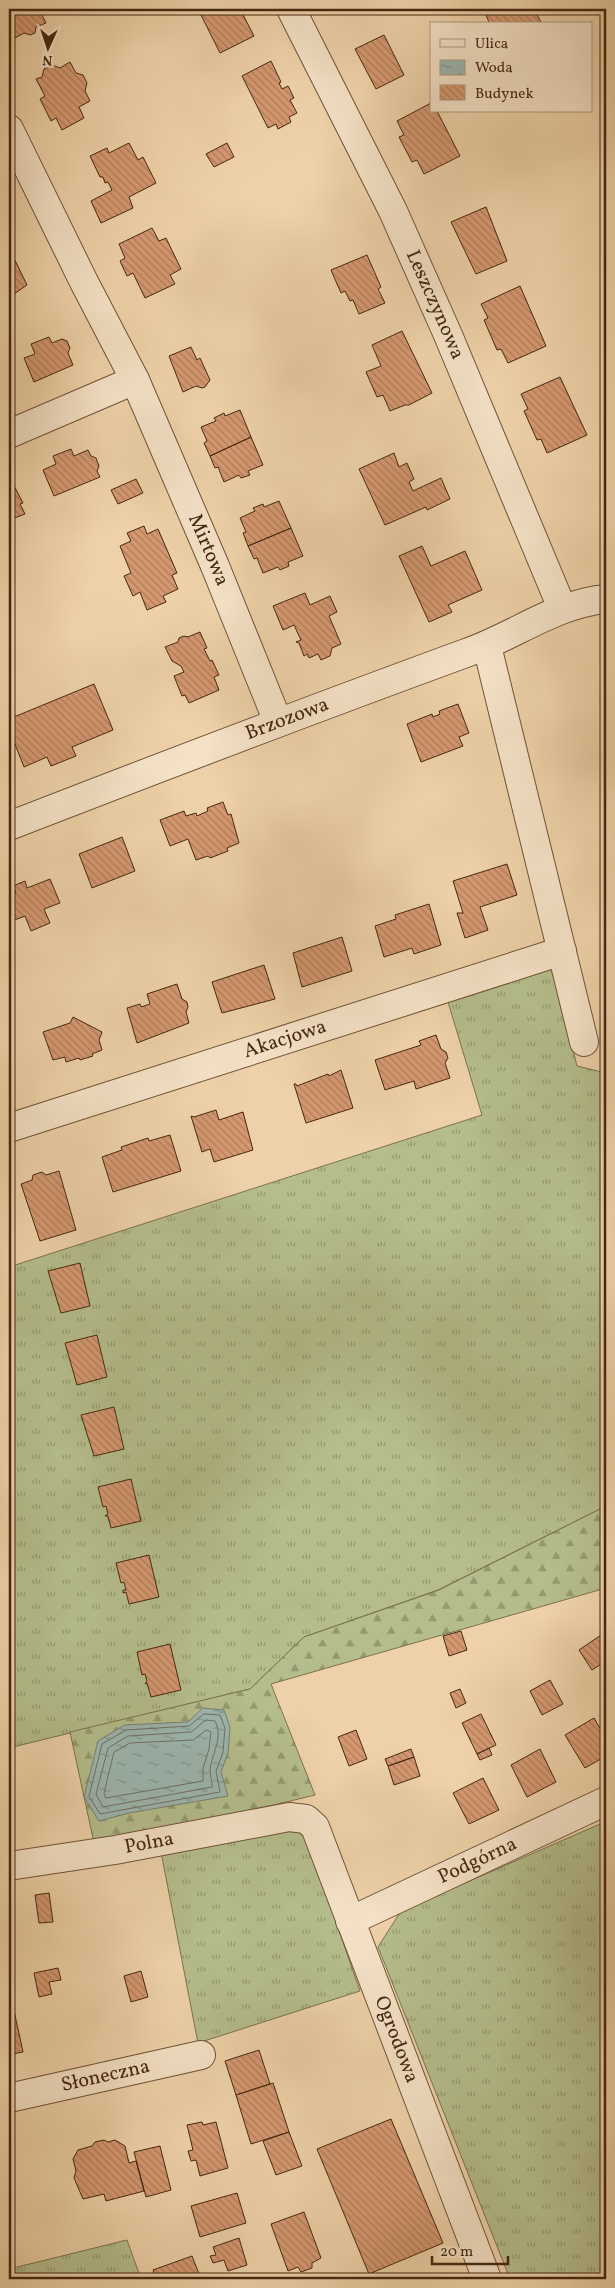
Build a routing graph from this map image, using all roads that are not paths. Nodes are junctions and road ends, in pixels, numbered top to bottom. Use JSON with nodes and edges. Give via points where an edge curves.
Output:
{"nodes":[{"id":1,"x":291,"y":9,"type":"edge"},
{"id":2,"x":9,"y":128,"type":"edge"},
{"id":3,"x":136,"y":380,"type":"junction"},
{"id":4,"x":9,"y":434,"type":"edge"},
{"id":5,"x":606,"y":598,"type":"edge"},
{"id":6,"x":562,"y":608,"type":"junction"},
{"id":7,"x":487,"y":646,"type":"junction"},
{"id":8,"x":278,"y":722,"type":"junction"},
{"id":9,"x":9,"y":826,"type":"edge"},
{"id":10,"x":562,"y":951,"type":"junction"},
{"id":11,"x":584,"y":1042,"type":"dead end"},
{"id":12,"x":9,"y":1128,"type":"edge"},
{"id":13,"x":606,"y":1801,"type":"edge"},
{"id":14,"x":289,"y":1817,"type":"joint"},
{"id":15,"x":9,"y":1866,"type":"edge"},
{"id":16,"x":350,"y":1921,"type":"junction"},
{"id":17,"x":201,"y":2055,"type":"dead end"},
{"id":18,"x":9,"y":2098,"type":"edge"},
{"id":19,"x":487,"y":2279,"type":"edge"}],
"edges":[{"from":1,"to":6,"type":"street","name":"Leszczynowa","via":[[405,238]]},
{"from":2,"to":3,"type":"street","name":"Mirtowa"},
{"from":3,"to":4,"type":"street"},
{"from":3,"to":8,"type":"street","name":"Mirtowa"},
{"from":5,"to":6,"type":"street","name":"Brzozowa"},
{"from":6,"to":7,"type":"street","name":"Brzozowa"},
{"from":7,"to":8,"type":"street","name":"Brzozowa"},
{"from":7,"to":10,"type":"street"},
{"from":8,"to":9,"type":"street","name":"Brzozowa"},
{"from":10,"to":11,"type":"street"},
{"from":10,"to":12,"type":"street","name":"Akacjowa"},
{"from":13,"to":16,"type":"street","name":"Podgórna"},
{"from":14,"to":15,"type":"street","name":"Polna"},
{"from":14,"to":16,"type":"street","name":"Ogrodowa","via":[[306,1819],[315,1827]]},
{"from":16,"to":19,"type":"street","name":"Ogrodowa"},
{"from":17,"to":18,"type":"street","name":"Słoneczna"}]}
